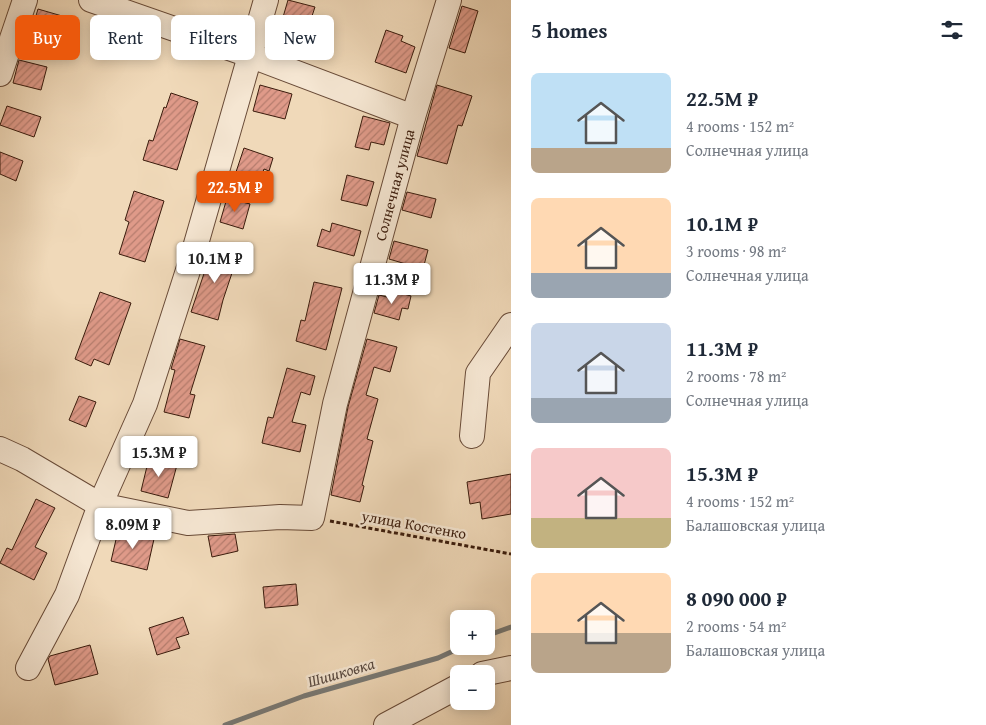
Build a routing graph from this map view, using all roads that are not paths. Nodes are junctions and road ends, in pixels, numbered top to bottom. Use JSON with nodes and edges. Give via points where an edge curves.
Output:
{"nodes":[{"id":1,"x":25,"y":0,"type":"edge"},
{"id":2,"x":91,"y":0,"type":"edge"},
{"id":3,"x":266,"y":0,"type":"edge"},
{"id":4,"x":449,"y":0,"type":"edge"},
{"id":5,"x":171,"y":28,"type":"edge"},
{"id":6,"x":255,"y":36,"type":"edge"},
{"id":7,"x":255,"y":58,"type":"edge"},
{"id":8,"x":248,"y":60,"type":"edge"},
{"id":9,"x":0,"y":74,"type":"edge"},
{"id":10,"x":414,"y":117,"type":"junction"},
{"id":11,"x":511,"y":326,"type":"edge"},
{"id":12,"x":472,"y":436,"type":"dead end"},
{"id":13,"x":0,"y":449,"type":"edge"},
{"id":14,"x":100,"y":505,"type":"junction"},
{"id":15,"x":28,"y":668,"type":"dead end"},
{"id":16,"x":511,"y":668,"type":"edge"},
{"id":17,"x":495,"y":671,"type":"edge"},
{"id":18,"x":450,"y":691,"type":"edge"},
{"id":19,"x":386,"y":725,"type":"edge"}],
"edges":[{"from":1,"to":9,"type":"street"},
{"from":2,"to":5,"type":"street"},
{"from":3,"to":6,"type":"street"},
{"from":4,"to":10,"type":"street","name":"Солнечная улица"},
{"from":7,"to":10,"type":"street"},
{"from":8,"to":14,"type":"street","via":[[192,258],[145,404]]},
{"from":10,"to":14,"type":"street","name":"Солнечная улица","via":[[335,404],[312,518],[188,523]]},
{"from":11,"to":12,"type":"street","via":[[478,373]]},
{"from":13,"to":14,"type":"street"},
{"from":14,"to":15,"type":"street","via":[[67,595]]},
{"from":16,"to":17,"type":"street"},
{"from":18,"to":19,"type":"street"}]}
